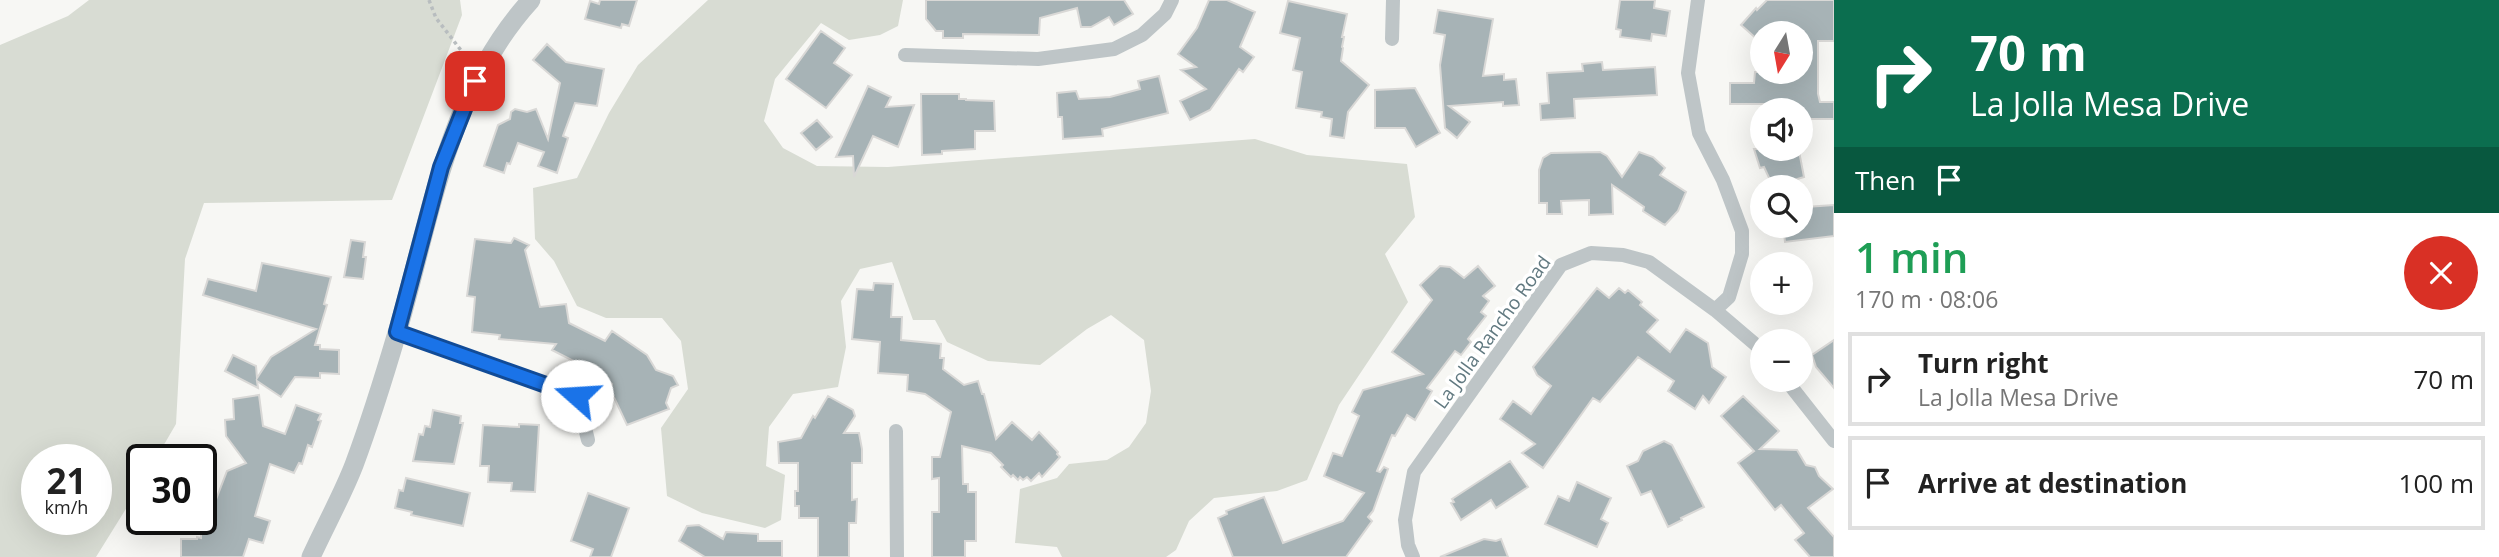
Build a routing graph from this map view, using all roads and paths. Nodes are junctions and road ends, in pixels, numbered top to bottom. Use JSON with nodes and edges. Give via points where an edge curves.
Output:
{"nodes":[{"id":1,"x":429,"y":0,"type":"edge"},
{"id":2,"x":531,"y":0,"type":"edge"},
{"id":3,"x":1171,"y":0,"type":"edge"},
{"id":4,"x":1393,"y":0,"type":"edge"},
{"id":5,"x":1698,"y":0,"type":"edge"},
{"id":6,"x":1392,"y":38,"type":"dead end"},
{"id":7,"x":905,"y":55,"type":"dead end"},
{"id":8,"x":480,"y":74,"type":"junction"},
{"id":9,"x":1715,"y":310,"type":"junction"},
{"id":10,"x":397,"y":332,"type":"junction"},
{"id":11,"x":1750,"y":340,"type":"edge"},
{"id":12,"x":1795,"y":392,"type":"edge"},
{"id":13,"x":896,"y":431,"type":"dead end"},
{"id":14,"x":588,"y":440,"type":"dead end"},
{"id":15,"x":1834,"y":441,"type":"edge"},
{"id":16,"x":312,"y":557,"type":"edge"},
{"id":17,"x":897,"y":557,"type":"edge"},
{"id":18,"x":1413,"y":557,"type":"edge"}],
"edges":[{"from":1,"to":8,"type":"path","via":[[436,18]]},
{"from":2,"to":8,"type":"street","via":[[514,18]]},
{"from":3,"to":7,"type":"street","via":[[1165,14],[1142,35],[1114,49],[1038,59]]},
{"from":4,"to":6,"type":"street"},
{"from":5,"to":9,"type":"street","via":[[1688,73],[1699,133],[1742,230],[1742,254],[1730,297]]},
{"from":8,"to":10,"type":"street","via":[[441,167]]},
{"from":9,"to":11,"type":"street","name":"La Jolla Rancho Road"},
{"from":9,"to":18,"type":"street","name":"La Jolla Rancho Road","via":[[1649,262],[1591,253],[1561,265],[1414,472],[1405,520]]},
{"from":10,"to":14,"type":"street","via":[[577,396]]},
{"from":10,"to":16,"type":"street","via":[[354,465]]},
{"from":12,"to":15,"type":"street"},
{"from":13,"to":17,"type":"street"}]}
